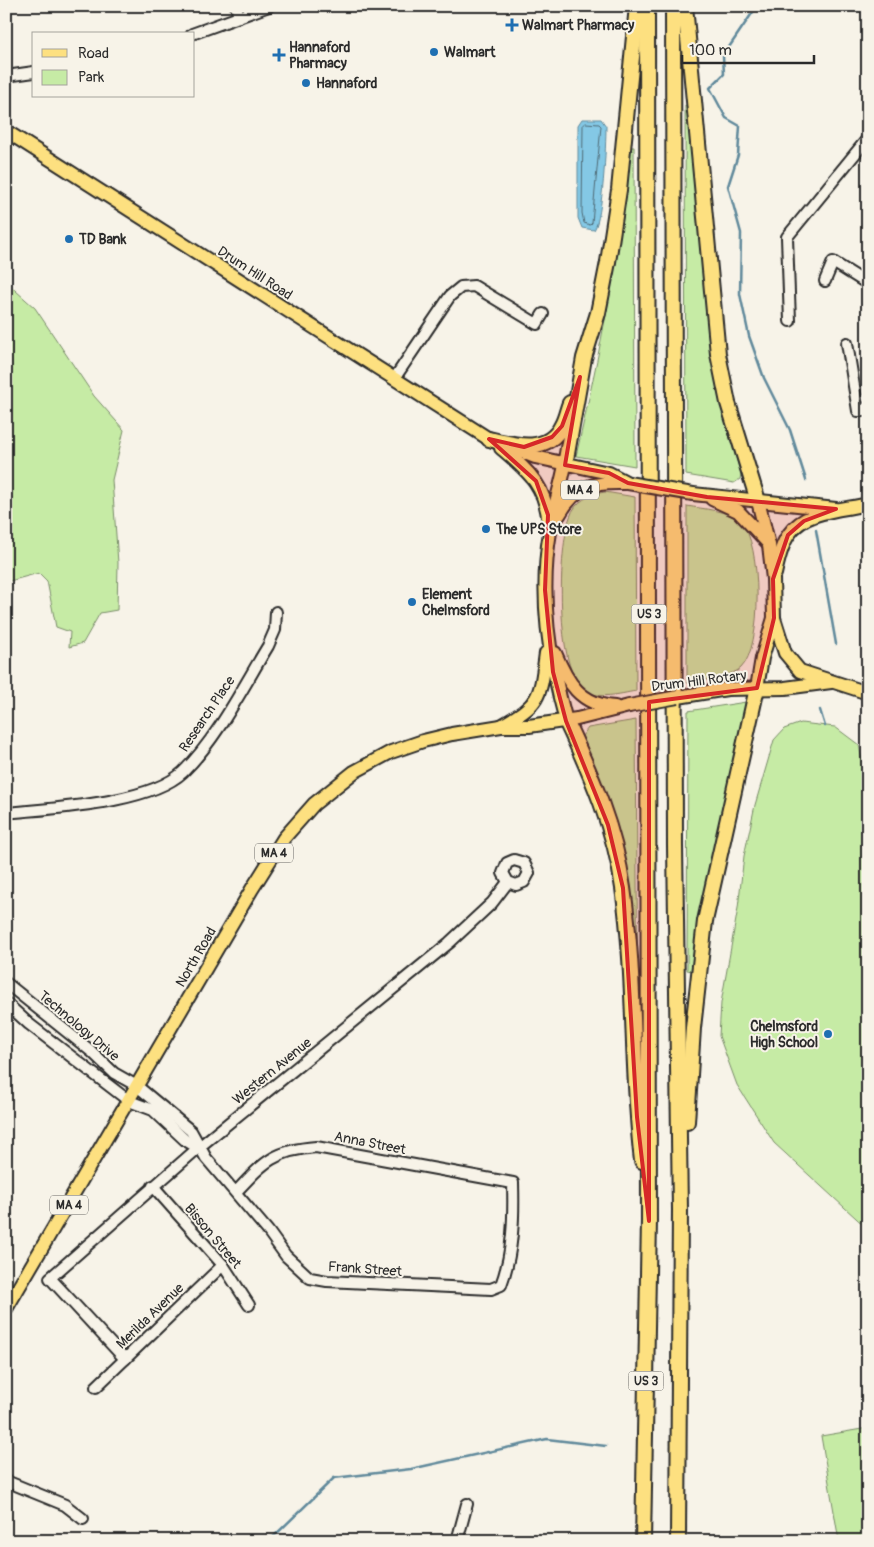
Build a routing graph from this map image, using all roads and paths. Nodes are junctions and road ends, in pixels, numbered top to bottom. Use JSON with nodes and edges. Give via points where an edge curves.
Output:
{"nodes":[{"id":1,"x":236,"y":6,"type":"edge"},
{"id":2,"x":269,"y":6,"type":"edge"},
{"id":3,"x":637,"y":6,"type":"edge"},
{"id":4,"x":647,"y":6,"type":"edge"},
{"id":5,"x":673,"y":6,"type":"edge"},
{"id":6,"x":684,"y":6,"type":"edge"},
{"id":7,"x":239,"y":17,"type":"junction"},
{"id":8,"x":195,"y":33,"type":"edge"},
{"id":9,"x":32,"y":72,"type":"edge"},
{"id":10,"x":6,"y":76,"type":"edge"},
{"id":11,"x":6,"y":131,"type":"edge"},
{"id":12,"x":868,"y":138,"type":"edge"},
{"id":13,"x":825,"y":281,"type":"dead end"},
{"id":14,"x":868,"y":284,"type":"edge"},
{"id":15,"x":544,"y":314,"type":"dead end"},
{"id":16,"x":790,"y":321,"type":"dead end"},
{"id":17,"x":846,"y":343,"type":"dead end"},
{"id":18,"x":580,"y":377,"type":"junction"},
{"id":19,"x":394,"y":379,"type":"junction"},
{"id":20,"x":868,"y":407,"type":"edge"},
{"id":21,"x":489,"y":439,"type":"junction"},
{"id":22,"x":565,"y":465,"type":"junction"},
{"id":23,"x":628,"y":483,"type":"junction"},
{"id":24,"x":707,"y":497,"type":"junction"},
{"id":25,"x":758,"y":500,"type":"junction"},
{"id":26,"x":868,"y":504,"type":"edge"},
{"id":27,"x":836,"y":509,"type":"junction"},
{"id":28,"x":550,"y":530,"type":"junction"},
{"id":29,"x":769,"y":545,"type":"junction"},
{"id":30,"x":773,"y":579,"type":"junction"},
{"id":31,"x":276,"y":612,"type":"dead end"},
{"id":32,"x":774,"y":618,"type":"junction"},
{"id":33,"x":548,"y":637,"type":"junction"},
{"id":34,"x":832,"y":682,"type":"junction"},
{"id":35,"x":757,"y":688,"type":"junction"},
{"id":36,"x":868,"y":693,"type":"edge"},
{"id":37,"x":625,"y":706,"type":"junction"},
{"id":38,"x":566,"y":720,"type":"junction"},
{"id":39,"x":501,"y":726,"type":"junction"},
{"id":40,"x":6,"y":813,"type":"edge"},
{"id":41,"x":508,"y":882,"type":"dead end"},
{"id":42,"x":6,"y":983,"type":"edge"},
{"id":43,"x":6,"y":1003,"type":"edge"},
{"id":44,"x":137,"y":1086,"type":"junction"},
{"id":45,"x":129,"y":1101,"type":"junction"},
{"id":46,"x":198,"y":1148,"type":"junction"},
{"id":47,"x":153,"y":1186,"type":"junction"},
{"id":48,"x":236,"y":1192,"type":"junction"},
{"id":49,"x":680,"y":1210,"type":"junction"},
{"id":50,"x":650,"y":1221,"type":"junction"},
{"id":51,"x":223,"y":1265,"type":"junction"},
{"id":52,"x":500,"y":1286,"type":"joint"},
{"id":53,"x":249,"y":1305,"type":"dead end"},
{"id":54,"x":6,"y":1309,"type":"edge"},
{"id":55,"x":125,"y":1359,"type":"junction"},
{"id":56,"x":96,"y":1387,"type":"dead end"},
{"id":57,"x":6,"y":1481,"type":"edge"},
{"id":58,"x":466,"y":1504,"type":"dead end"},
{"id":59,"x":83,"y":1519,"type":"dead end"},
{"id":60,"x":457,"y":1541,"type":"edge"},
{"id":61,"x":643,"y":1541,"type":"edge"},
{"id":62,"x":678,"y":1541,"type":"edge"}],
"edges":[{"from":1,"to":7,"type":"street"},
{"from":2,"to":7,"type":"street"},
{"from":3,"to":18,"type":"highway","via":[[619,190],[598,313]]},
{"from":4,"to":50,"type":"highway","number":"US 3"},
{"from":5,"to":49,"type":"highway","number":"US 3","via":[[675,836]]},
{"from":6,"to":25,"type":"highway","via":[[718,354],[730,411]]},
{"from":7,"to":8,"type":"street"},
{"from":9,"to":10,"type":"street"},
{"from":11,"to":19,"type":"main road","name":"Drum Hill Road"},
{"from":12,"to":16,"type":"street","via":[[787,237]]},
{"from":13,"to":14,"type":"street","via":[[833,262]]},
{"from":15,"to":19,"type":"street","via":[[537,324],[474,286],[461,287],[450,296]]},
{"from":17,"to":20,"type":"street","via":[[858,411]]},
{"from":18,"to":21,"type":"highway","via":[[562,426],[552,437],[524,447]]},
{"from":18,"to":22,"type":"highway"},
{"from":19,"to":21,"type":"main road","name":"Drum Hill Road"},
{"from":21,"to":22,"type":"main road","name":"Drum Hill Road"},
{"from":21,"to":28,"type":"main road","name":"Drum Hill Road","via":[[536,481],[545,500]]},
{"from":22,"to":23,"type":"main road","name":"Drum Hill Rotary","via":[[609,473]]},
{"from":22,"to":28,"type":"main road","name":"Drum Hill Rotary"},
{"from":23,"to":24,"type":"main road","name":"Drum Hill Rotary","number":"MA 4","bridge":true},
{"from":23,"to":28,"type":"main road","name":"Drum Hill Rotary","number":"MA 4","via":[[603,482],[580,490],[565,504]]},
{"from":24,"to":25,"type":"main road","name":"Drum Hill Rotary","number":"MA 4"},
{"from":24,"to":29,"type":"main road","name":"Drum Hill Rotary","via":[[738,510]]},
{"from":25,"to":27,"type":"main road","number":"MA 4"},
{"from":25,"to":29,"type":"main road","name":"Drum Hill Rotary"},
{"from":26,"to":27,"type":"main road","number":"MA 4"},
{"from":27,"to":30,"type":"main road","number":"MA 4","via":[[795,526],[783,546]]},
{"from":28,"to":33,"type":"main road","name":"Drum Hill Rotary","number":"MA 4","via":[[545,590]]},
{"from":29,"to":30,"type":"main road","name":"Drum Hill Rotary"},
{"from":30,"to":32,"type":"main road","name":"Drum Hill Rotary","number":"MA 4"},
{"from":31,"to":40,"type":"street","name":"Research Place","via":[[275,630],[268,646],[203,750],[182,773],[165,785],[126,798]]},
{"from":32,"to":34,"type":"main road","via":[[784,653],[794,666],[812,677]]},
{"from":32,"to":35,"type":"main road","name":"Drum Hill Rotary","number":"MA 4"},
{"from":33,"to":37,"type":"main road","name":"Drum Hill Rotary","via":[[565,676],[577,694],[595,703]]},
{"from":33,"to":38,"type":"main road","name":"Drum Hill Rotary","via":[[553,672]]},
{"from":33,"to":39,"type":"main road","name":"North Road","number":"MA 4","via":[[537,700],[525,712]]},
{"from":34,"to":35,"type":"main road"},
{"from":34,"to":36,"type":"main road"},
{"from":35,"to":37,"type":"main road","name":"Drum Hill Rotary","number":"MA 4","bridge":true},
{"from":35,"to":49,"type":"highway","via":[[701,949],[692,1028]]},
{"from":37,"to":38,"type":"main road","name":"Drum Hill Rotary","number":"MA 4"},
{"from":38,"to":39,"type":"main road","name":"North Road","number":"MA 4","via":[[529,726]]},
{"from":38,"to":50,"type":"highway","via":[[592,776],[623,888],[637,1117]]},
{"from":39,"to":44,"type":"main road","name":"North Road","number":"MA 4","via":[[423,741],[391,752],[354,772],[314,804],[284,838]]},
{"from":41,"to":46,"type":"street","name":"Western Avenue","via":[[492,903],[449,943]]},
{"from":42,"to":44,"type":"street","name":"Technology Drive","via":[[114,1073]]},
{"from":43,"to":45,"type":"street","name":"Technology Drive"},
{"from":44,"to":45,"type":"main road","name":"North Road","number":"MA 4"},
{"from":44,"to":46,"type":"street","name":"Frank Street","via":[[191,1131]]},
{"from":45,"to":46,"type":"street","name":"Frank Street","via":[[154,1110]]},
{"from":45,"to":54,"type":"main road","name":"North Road","number":"MA 4"},
{"from":46,"to":47,"type":"street","name":"Western Avenue"},
{"from":46,"to":48,"type":"street","name":"Frank Street"},
{"from":47,"to":51,"type":"street","name":"Bisson Street"},
{"from":47,"to":55,"type":"street","name":"Western Avenue","via":[[50,1278]]},
{"from":48,"to":52,"type":"street","name":"Frank Street","via":[[286,1256],[310,1278],[464,1288]]},
{"from":48,"to":52,"type":"street","name":"Anna Street","via":[[264,1163],[292,1148],[316,1147],[513,1183],[514,1219],[506,1270]]},
{"from":49,"to":62,"type":"highway","number":"US 3"},
{"from":50,"to":61,"type":"highway","number":"US 3"},
{"from":51,"to":53,"type":"street","name":"Bisson Street"},
{"from":51,"to":55,"type":"street","name":"Merilda Avenue"},
{"from":55,"to":56,"type":"street","name":"Merilda Avenue"},
{"from":57,"to":59,"type":"street","via":[[65,1505]]},
{"from":58,"to":60,"type":"street"}]}
